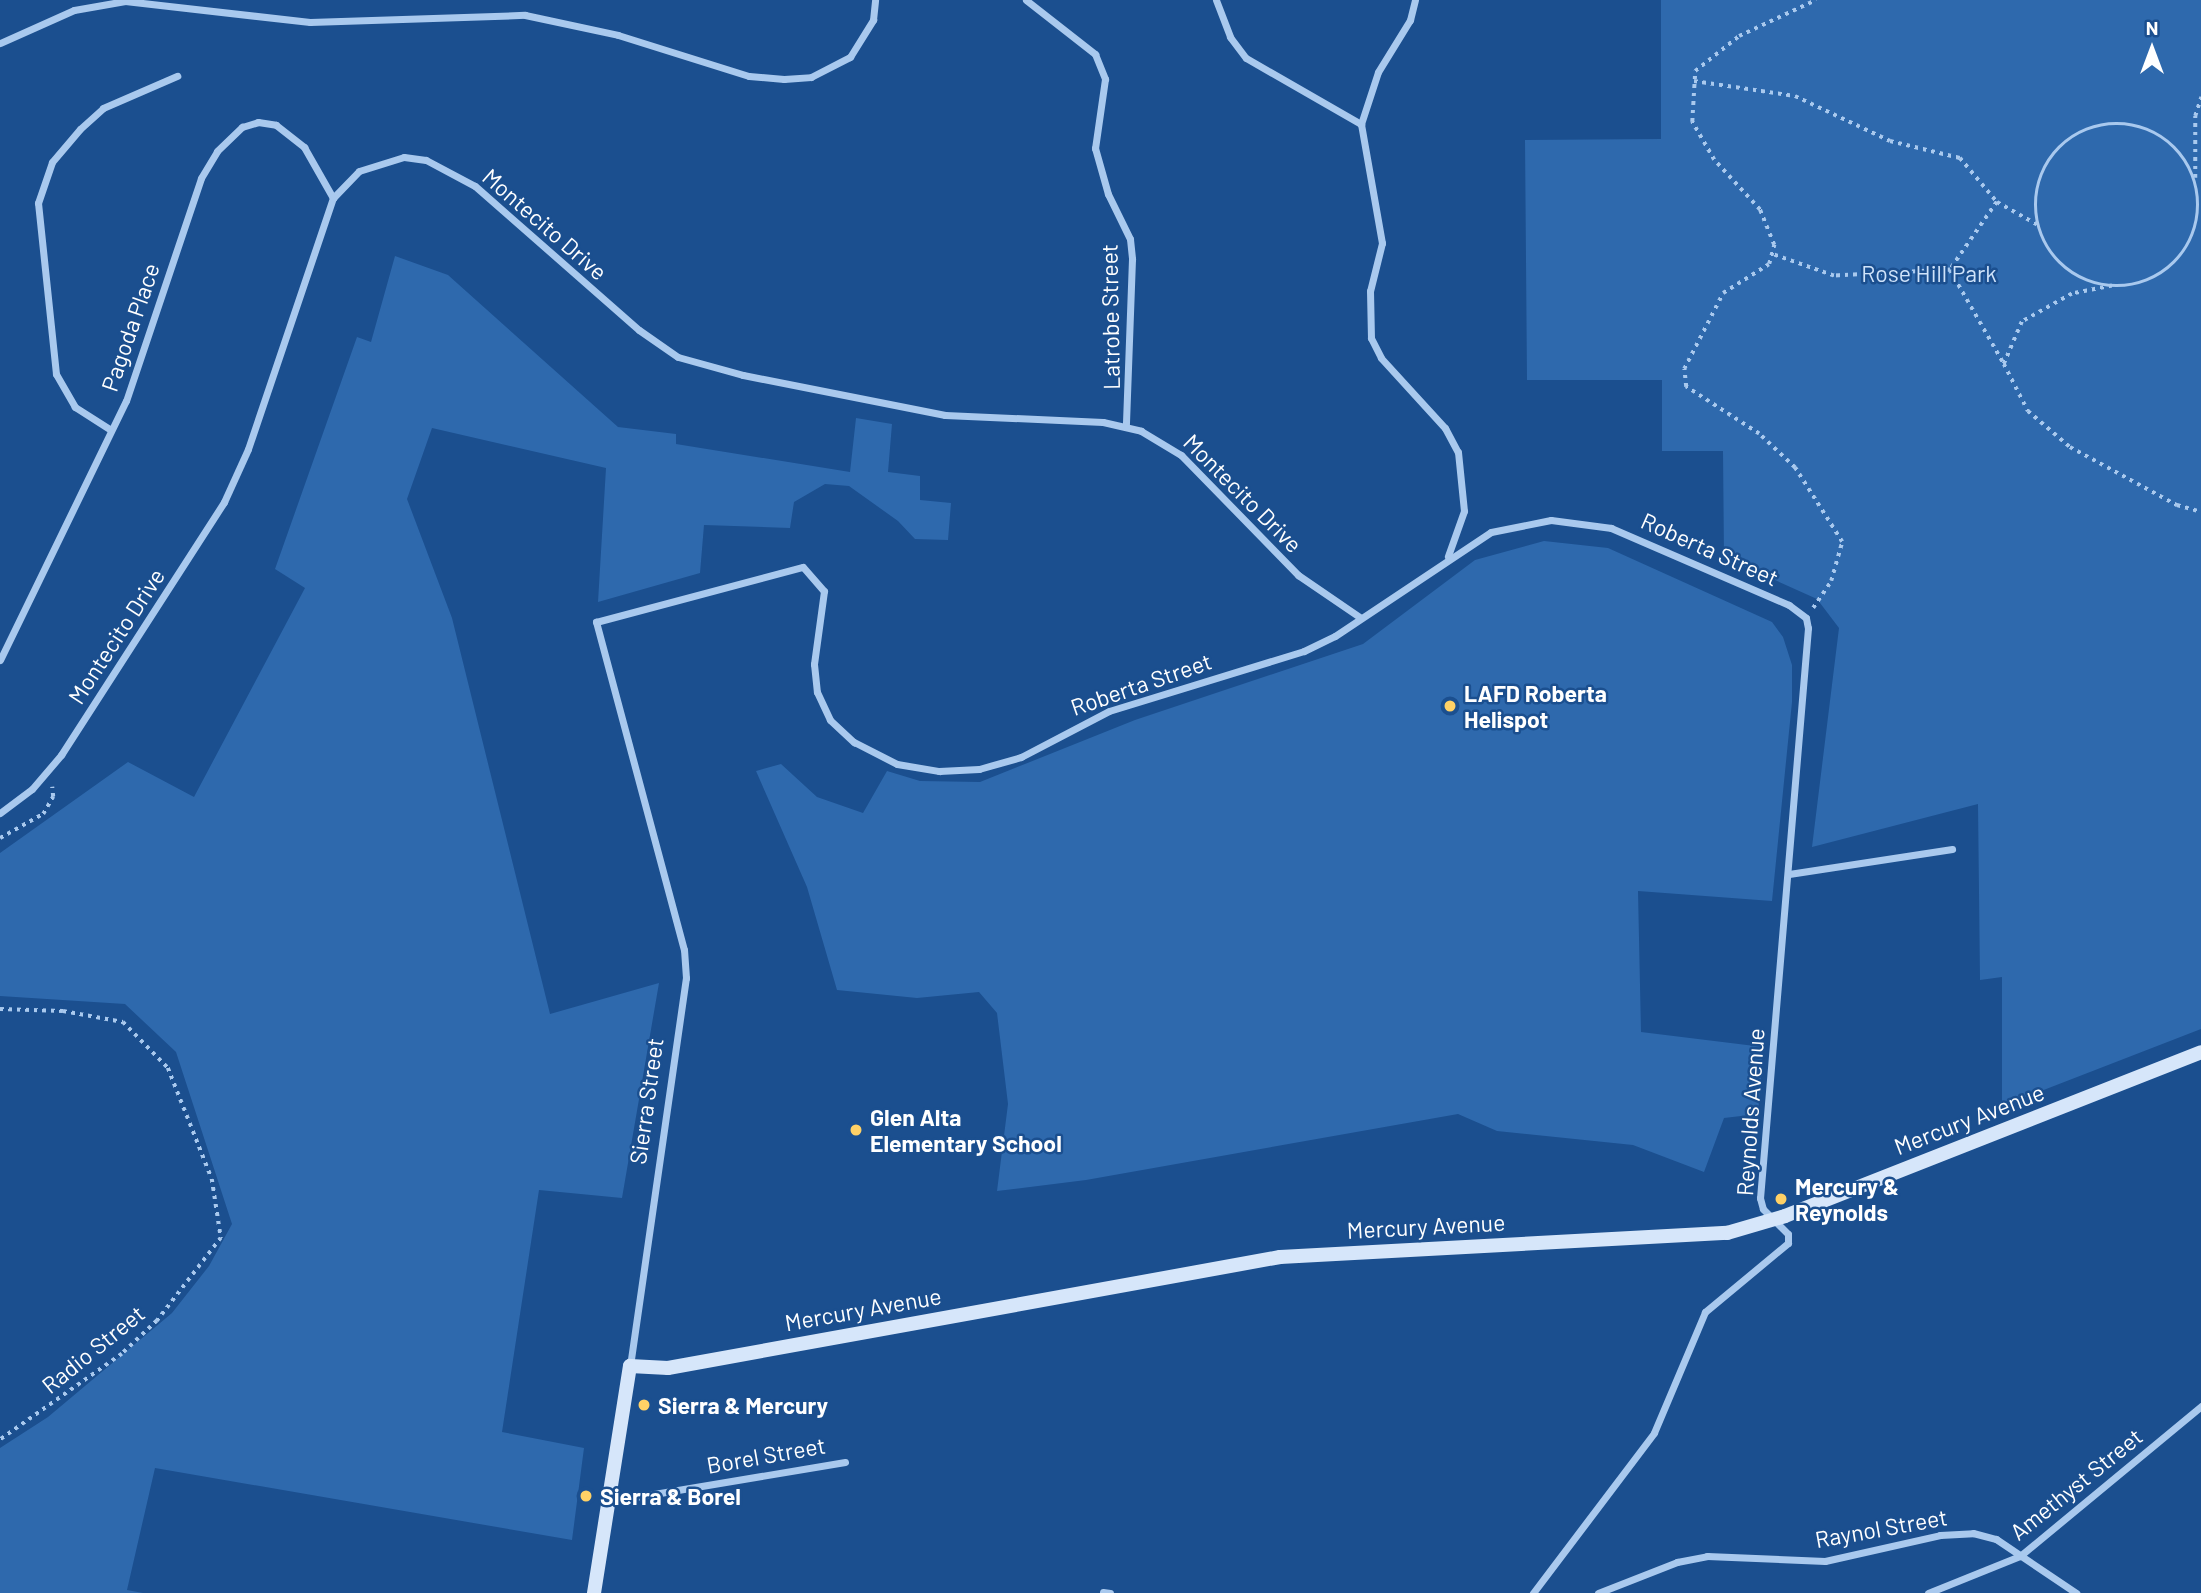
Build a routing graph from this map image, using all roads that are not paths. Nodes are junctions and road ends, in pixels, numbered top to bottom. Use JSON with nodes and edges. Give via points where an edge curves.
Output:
{"nodes":[{"id":1,"x":875,"y":0,"type":"edge"},
{"id":2,"x":1026,"y":0,"type":"edge"},
{"id":3,"x":1216,"y":0,"type":"edge"},
{"id":4,"x":1415,"y":0,"type":"edge"},
{"id":5,"x":0,"y":43,"type":"edge"},
{"id":6,"x":177,"y":76,"type":"dead end"},
{"id":7,"x":1361,"y":124,"type":"junction"},
{"id":8,"x":333,"y":198,"type":"junction"},
{"id":9,"x":1126,"y":425,"type":"junction"},
{"id":10,"x":111,"y":430,"type":"junction"},
{"id":11,"x":1448,"y":556,"type":"junction"},
{"id":12,"x":1361,"y":618,"type":"junction"},
{"id":13,"x":1806,"y":618,"type":"joint"},
{"id":14,"x":596,"y":622,"type":"joint"},
{"id":15,"x":0,"y":660,"type":"edge"},
{"id":16,"x":0,"y":813,"type":"edge"},
{"id":17,"x":1952,"y":849,"type":"dead end"},
{"id":18,"x":1789,"y":874,"type":"junction"},
{"id":19,"x":2201,"y":1052,"type":"edge"},
{"id":20,"x":1772,"y":1220,"type":"junction"},
{"id":21,"x":630,"y":1366,"type":"junction"},
{"id":22,"x":2201,"y":1406,"type":"edge"},
{"id":23,"x":845,"y":1462,"type":"dead end"},
{"id":24,"x":610,"y":1495,"type":"junction"},
{"id":25,"x":2020,"y":1556,"type":"junction"},
{"id":26,"x":594,"y":1593,"type":"edge"},
{"id":27,"x":1532,"y":1593,"type":"edge"},
{"id":28,"x":1598,"y":1593,"type":"edge"},
{"id":29,"x":1928,"y":1593,"type":"edge"},
{"id":30,"x":2076,"y":1593,"type":"edge"}],
"edges":[{"from":1,"to":5,"type":"street","via":[[873,20],[850,57],[811,77],[785,79],[749,76],[618,35],[525,15],[310,22],[125,1],[75,10]]},
{"from":2,"to":9,"type":"street","name":"Latrobe Street","via":[[1095,54],[1105,79],[1095,148],[1099,169],[1130,239],[1132,259]]},
{"from":3,"to":7,"type":"street","via":[[1230,37],[1246,58]]},
{"from":4,"to":7,"type":"street","via":[[1410,20],[1378,72]]},
{"from":6,"to":10,"type":"street","via":[[103,108],[80,129],[52,162],[38,203],[56,374],[75,407]]},
{"from":7,"to":11,"type":"street","via":[[1382,243],[1370,291],[1371,338],[1381,358],[1445,428],[1458,452],[1464,511]]},
{"from":8,"to":9,"type":"street","name":"Montecito Drive","via":[[359,171],[380,161],[426,160],[475,186],[639,331],[678,357],[743,375],[946,415]]},
{"from":8,"to":10,"type":"street","name":"Pagoda Place","via":[[310,156],[289,132],[258,122],[229,136],[201,178],[134,380]]},
{"from":8,"to":16,"type":"street","name":"Montecito Drive","via":[[248,449],[224,502],[61,755],[32,789]]},
{"from":9,"to":12,"type":"street","name":"Montecito Drive","via":[[1181,455],[1298,575]]},
{"from":10,"to":15,"type":"street","name":"Pagoda Place"},
{"from":11,"to":12,"type":"street","name":"Roberta Street"},
{"from":11,"to":13,"type":"street","name":"Roberta Street","via":[[1491,532],[1519,523],[1551,520],[1611,528],[1789,605]]},
{"from":12,"to":14,"type":"street","name":"Roberta Street","via":[[1304,652],[1109,711],[1021,757],[979,769],[939,771],[897,764],[854,741],[830,720],[817,692],[814,664],[824,591],[803,567]]},
{"from":13,"to":18,"type":"street","name":"Reynolds Avenue","via":[[1809,646]]},
{"from":14,"to":21,"type":"street","name":"Sierra Street","via":[[684,950],[686,978]]},
{"from":17,"to":18,"type":"street"},
{"from":18,"to":20,"type":"street","name":"Reynolds Avenue","via":[[1760,1198]]},
{"from":19,"to":20,"type":"street","name":"Mercury Avenue"},
{"from":20,"to":21,"type":"street","name":"Mercury Avenue","via":[[1699,1236],[1280,1257],[668,1368]]},
{"from":20,"to":27,"type":"street","name":"Reynolds Avenue","via":[[1788,1234],[1788,1243],[1705,1312],[1654,1433]]},
{"from":21,"to":24,"type":"street","name":"Sierra Street"},
{"from":22,"to":25,"type":"street","name":"Amethyst Street"},
{"from":23,"to":24,"type":"street","name":"Borel Street","via":[[630,1498]]},
{"from":24,"to":26,"type":"street","name":"Sierra Street"},
{"from":25,"to":28,"type":"street","name":"Raynol Street","via":[[1996,1539],[1973,1533],[1940,1535],[1825,1561],[1707,1556],[1678,1562]]},
{"from":25,"to":29,"type":"street","name":"Amethyst Street"},
{"from":25,"to":30,"type":"street","name":"Raynol Street"}]}
